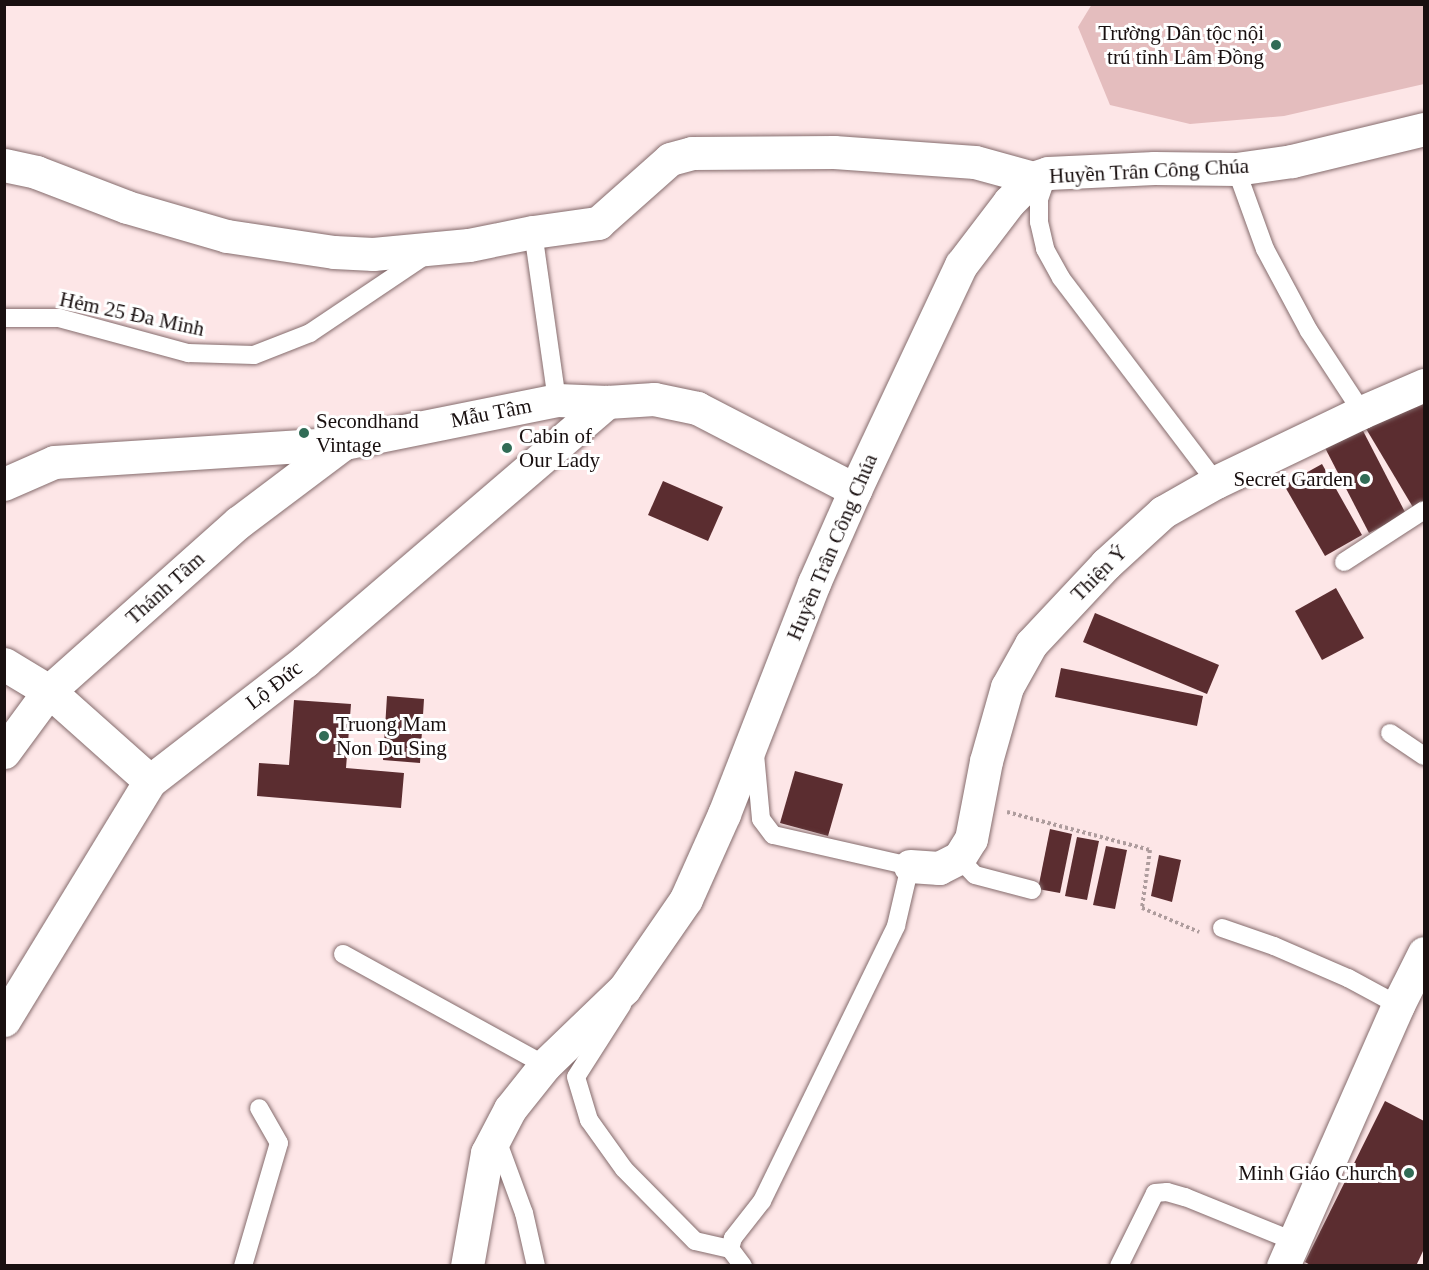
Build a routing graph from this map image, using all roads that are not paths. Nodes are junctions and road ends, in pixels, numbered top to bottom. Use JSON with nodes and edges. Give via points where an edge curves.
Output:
{"nodes":[{"id":1,"x":1425,"y":129,"type":"edge"},
{"id":2,"x":4,"y":165,"type":"edge"},
{"id":3,"x":1236,"y":169,"type":"junction"},
{"id":4,"x":1040,"y":176,"type":"junction"},
{"id":5,"x":533,"y":232,"type":"junction"},
{"id":6,"x":435,"y":248,"type":"junction"},
{"id":7,"x":4,"y":318,"type":"edge"},
{"id":8,"x":1425,"y":385,"type":"edge"},
{"id":9,"x":557,"y":400,"type":"junction"},
{"id":10,"x":607,"y":402,"type":"junction"},
{"id":11,"x":1362,"y":412,"type":"junction"},
{"id":12,"x":344,"y":443,"type":"junction"},
{"id":13,"x":1216,"y":482,"type":"junction"},
{"id":14,"x":4,"y":484,"type":"edge"},
{"id":15,"x":855,"y":490,"type":"junction"},
{"id":16,"x":1425,"y":510,"type":"edge"},
{"id":17,"x":1344,"y":562,"type":"dead end"},
{"id":18,"x":4,"y":664,"type":"edge"},
{"id":19,"x":50,"y":691,"type":"junction"},
{"id":20,"x":1390,"y":733,"type":"dead end"},
{"id":21,"x":753,"y":739,"type":"junction"},
{"id":22,"x":4,"y":752,"type":"edge"},
{"id":23,"x":1425,"y":756,"type":"edge"},
{"id":24,"x":150,"y":781,"type":"junction"},
{"id":25,"x":959,"y":858,"type":"junction"},
{"id":26,"x":910,"y":866,"type":"junction"},
{"id":27,"x":1032,"y":891,"type":"dead end"},
{"id":28,"x":1214,"y":931,"type":"road end"},
{"id":29,"x":1425,"y":953,"type":"edge"},
{"id":30,"x":343,"y":954,"type":"dead end"},
{"id":31,"x":624,"y":989,"type":"junction"},
{"id":32,"x":1398,"y":1005,"type":"junction"},
{"id":33,"x":4,"y":1020,"type":"edge"},
{"id":34,"x":544,"y":1065,"type":"junction"},
{"id":35,"x":259,"y":1108,"type":"dead end"},
{"id":36,"x":496,"y":1137,"type":"junction"},
{"id":37,"x":730,"y":1249,"type":"junction"},
{"id":38,"x":1290,"y":1254,"type":"edge"},
{"id":39,"x":464,"y":1257,"type":"edge"},
{"id":40,"x":243,"y":1266,"type":"edge"},
{"id":41,"x":536,"y":1266,"type":"edge"},
{"id":42,"x":743,"y":1266,"type":"edge"},
{"id":43,"x":1119,"y":1266,"type":"edge"}],
"edges":[{"from":1,"to":3,"type":"street","name":"Huyền Trân Công Chúa","via":[[1292,161]]},
{"from":2,"to":6,"type":"street","via":[[36,172],[127,207],[227,236],[334,252],[373,254]]},
{"from":3,"to":4,"type":"street","name":"Huyền Trân Công Chúa","via":[[1154,168]]},
{"from":3,"to":11,"type":"lane","via":[[1265,249],[1309,331]]},
{"from":4,"to":5,"type":"street","via":[[975,162],[834,152],[692,153],[670,159],[598,224]]},
{"from":4,"to":13,"type":"lane","via":[[1039,222],[1056,268]]},
{"from":4,"to":15,"type":"street","name":"Huyền Trân Công Chúa","via":[[1009,202],[961,265]]},
{"from":5,"to":6,"type":"street"},
{"from":5,"to":9,"type":"lane"},
{"from":6,"to":7,"type":"lane","name":"Hẻm 25 Đa Minh","via":[[310,333],[254,355],[188,353],[59,318]]},
{"from":8,"to":11,"type":"street","name":"Thiện Ý"},
{"from":9,"to":10,"type":"street","name":"Mẫu Tâm"},
{"from":9,"to":12,"type":"street","name":"Mẫu Tâm"},
{"from":10,"to":15,"type":"street","name":"Mẫu Tâm","via":[[654,399],[697,408]]},
{"from":10,"to":24,"type":"street","name":"Lộ Đức","via":[[305,661]]},
{"from":11,"to":13,"type":"street","name":"Thiện Ý"},
{"from":12,"to":14,"type":"street","name":"Mẫu Tâm","via":[[54,462]]},
{"from":12,"to":19,"type":"street","name":"Thánh Tâm","via":[[239,522]]},
{"from":13,"to":25,"type":"street","name":"Thiện Ý","via":[[1163,512],[1106,564],[1031,644],[1007,687],[971,839]]},
{"from":15,"to":21,"type":"street","name":"Huyền Trân Công Chúa"},
{"from":16,"to":17,"type":"lane"},
{"from":18,"to":19,"type":"street"},
{"from":19,"to":22,"type":"street","name":"Thánh Tâm"},
{"from":19,"to":24,"type":"street"},
{"from":20,"to":23,"type":"lane"},
{"from":21,"to":26,"type":"lane","via":[[760,819],[773,835]]},
{"from":21,"to":31,"type":"street","name":"Huyền Trân Công Chúa","via":[[686,899]]},
{"from":24,"to":33,"type":"street","name":"Lộ Đức"},
{"from":25,"to":26,"type":"street","via":[[939,868]]},
{"from":25,"to":27,"type":"lane","via":[[975,875]]},
{"from":26,"to":37,"type":"lane","via":[[896,926],[762,1201],[733,1238]]},
{"from":28,"to":32,"type":"lane","via":[[1274,946]]},
{"from":29,"to":32,"type":"street"},
{"from":30,"to":34,"type":"lane"},
{"from":31,"to":34,"type":"street","name":"Huyền Trân Công Chúa"},
{"from":31,"to":37,"type":"lane","via":[[622,1008],[576,1077],[590,1120],[624,1169],[695,1241]]},
{"from":32,"to":38,"type":"street"},
{"from":34,"to":36,"type":"street","name":"Huyền Trân Công Chúa","via":[[510,1109]]},
{"from":35,"to":40,"type":"lane","via":[[279,1143]]},
{"from":36,"to":39,"type":"street","name":"Huyền Trân Công Chúa","via":[[487,1153]]},
{"from":36,"to":41,"type":"lane","via":[[524,1213]]},
{"from":37,"to":42,"type":"lane"},
{"from":38,"to":43,"type":"lane","via":[[1185,1197],[1167,1192],[1155,1193]]}]}
